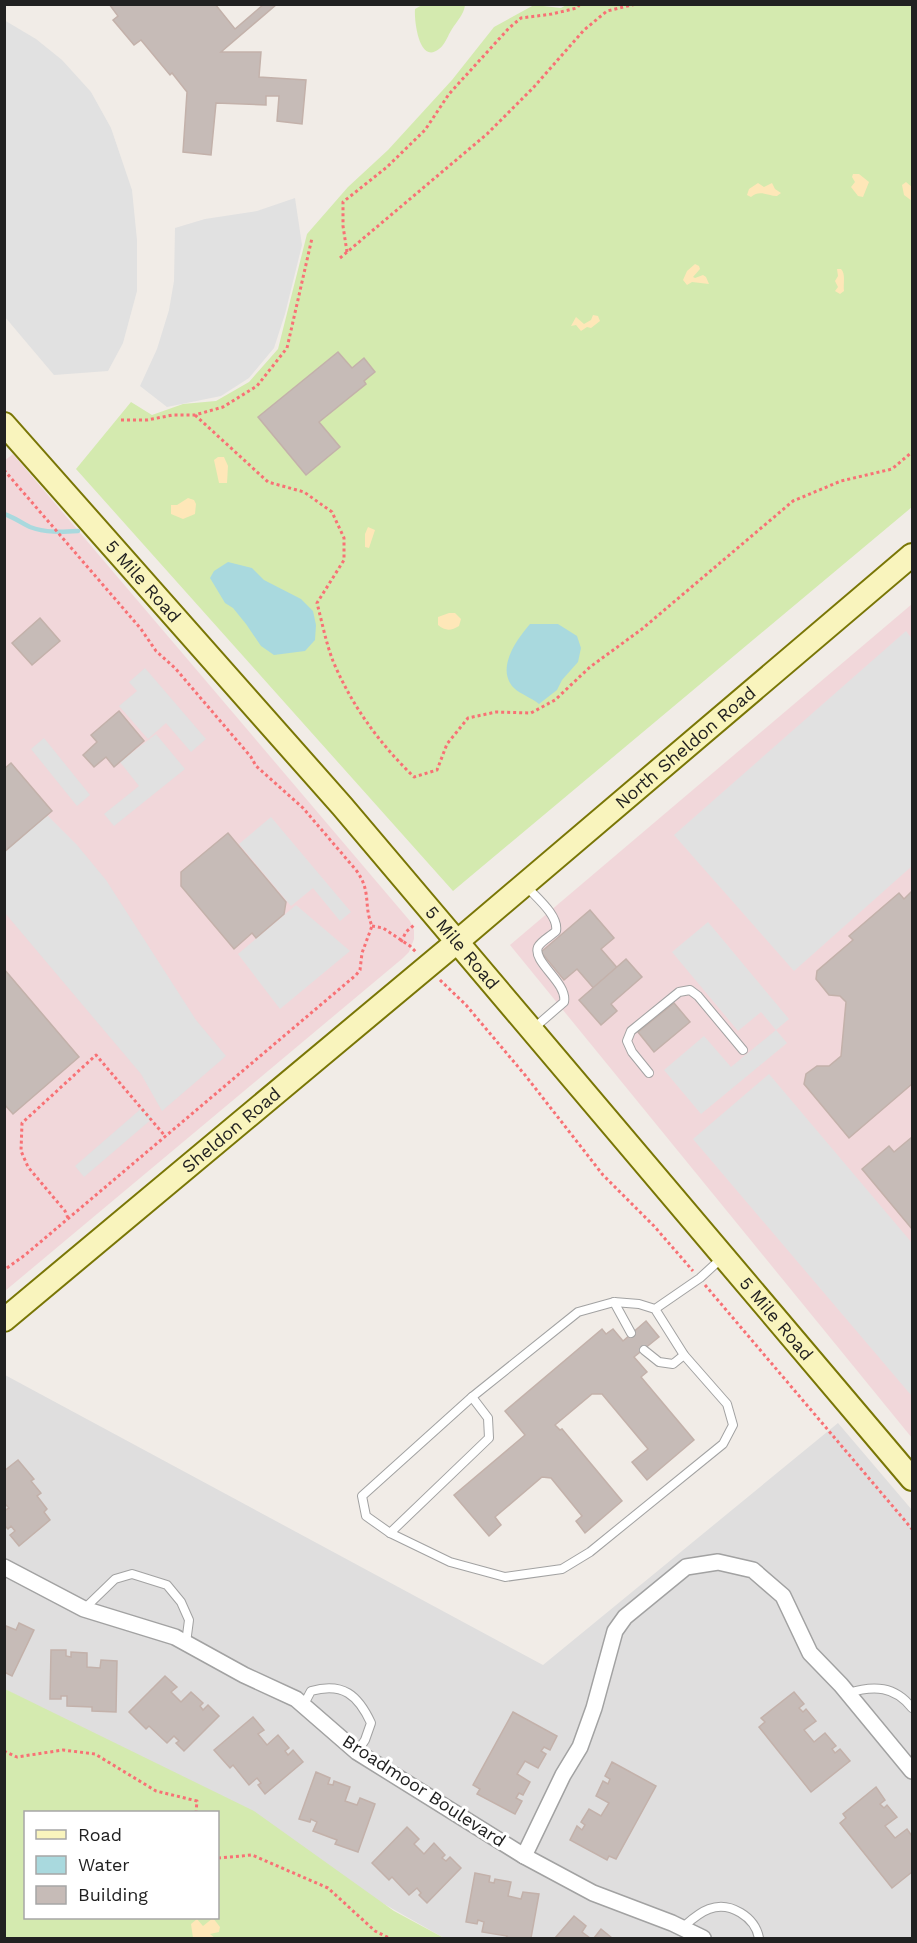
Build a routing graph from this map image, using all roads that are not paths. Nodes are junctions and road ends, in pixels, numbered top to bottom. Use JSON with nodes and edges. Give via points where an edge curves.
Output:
{"nodes":[{"id":1,"x":4,"y":424,"type":"edge"},
{"id":2,"x":912,"y":555,"type":"edge"},
{"id":3,"x":525,"y":884,"type":"junction"},
{"id":4,"x":458,"y":941,"type":"junction"},
{"id":5,"x":532,"y":1029,"type":"junction"},
{"id":6,"x":743,"y":1050,"type":"dead end"},
{"id":7,"x":649,"y":1073,"type":"dead end"},
{"id":8,"x":724,"y":1256,"type":"junction"},
{"id":9,"x":614,"y":1302,"type":"junction"},
{"id":10,"x":655,"y":1309,"type":"junction"},
{"id":11,"x":4,"y":1320,"type":"edge"},
{"id":12,"x":631,"y":1333,"type":"dead end"},
{"id":13,"x":644,"y":1350,"type":"dead end"},
{"id":14,"x":684,"y":1355,"type":"junction"},
{"id":15,"x":472,"y":1397,"type":"junction"},
{"id":16,"x":912,"y":1479,"type":"edge"},
{"id":17,"x":390,"y":1533,"type":"junction"},
{"id":18,"x":4,"y":1567,"type":"edge"},
{"id":19,"x":84,"y":1609,"type":"junction"},
{"id":20,"x":186,"y":1643,"type":"junction"},
{"id":21,"x":848,"y":1693,"type":"junction"},
{"id":22,"x":303,"y":1706,"type":"junction"},
{"id":23,"x":912,"y":1708,"type":"edge"},
{"id":24,"x":357,"y":1752,"type":"junction"},
{"id":25,"x":911,"y":1766,"type":"edge"},
{"id":26,"x":524,"y":1856,"type":"junction"},
{"id":27,"x":682,"y":1928,"type":"junction"},
{"id":28,"x":703,"y":1938,"type":"edge"},
{"id":29,"x":759,"y":1938,"type":"edge"}],
"edges":[{"from":1,"to":4,"type":"street","name":"5 Mile Road"},
{"from":2,"to":3,"type":"street","name":"North Sheldon Road"},
{"from":3,"to":4,"type":"street","name":"North Sheldon Road"},
{"from":3,"to":5,"type":"lane","via":[[557,925],[537,950],[565,996],[564,1002]]},
{"from":4,"to":5,"type":"street","name":"5 Mile Road"},
{"from":4,"to":11,"type":"street","name":"Sheldon Road"},
{"from":5,"to":8,"type":"street","name":"5 Mile Road"},
{"from":6,"to":7,"type":"lane","via":[[698,996],[690,990],[679,992],[631,1031],[627,1041]]},
{"from":8,"to":10,"type":"lane"},
{"from":8,"to":16,"type":"street","name":"5 Mile Road"},
{"from":9,"to":10,"type":"lane"},
{"from":9,"to":12,"type":"lane"},
{"from":9,"to":15,"type":"lane","via":[[578,1312]]},
{"from":10,"to":14,"type":"lane"},
{"from":13,"to":14,"type":"lane","via":[[659,1362],[673,1364]]},
{"from":14,"to":17,"type":"lane","via":[[727,1404],[733,1425],[723,1444],[571,1564],[562,1569],[505,1578],[450,1562]]},
{"from":15,"to":17,"type":"lane","via":[[488,1419],[489,1438]]},
{"from":15,"to":17,"type":"lane","via":[[362,1496],[366,1516]]},
{"from":18,"to":19,"type":"street","name":"Broadmoor Boulevard"},
{"from":19,"to":20,"type":"street","name":"Broadmoor Boulevard"},
{"from":19,"to":20,"type":"lane","via":[[115,1579],[132,1574],[168,1585],[189,1620]]},
{"from":20,"to":22,"type":"street","name":"Broadmoor Boulevard"},
{"from":21,"to":23,"type":"lane","via":[[867,1688],[891,1691]]},
{"from":21,"to":25,"type":"street"},
{"from":21,"to":26,"type":"street","via":[[810,1653],[783,1596],[753,1570],[718,1562],[686,1567],[625,1617],[615,1631],[580,1747]]},
{"from":22,"to":24,"type":"street","name":"Broadmoor Boulevard"},
{"from":22,"to":24,"type":"lane","via":[[311,1691],[324,1687],[354,1695],[371,1723]]},
{"from":24,"to":26,"type":"street","name":"Broadmoor Boulevard"},
{"from":26,"to":27,"type":"street","name":"Broadmoor Boulevard","via":[[593,1893]]},
{"from":27,"to":28,"type":"street","name":"Broadmoor Boulevard"},
{"from":27,"to":29,"type":"lane","via":[[711,1908],[730,1908],[749,1918]]}]}
